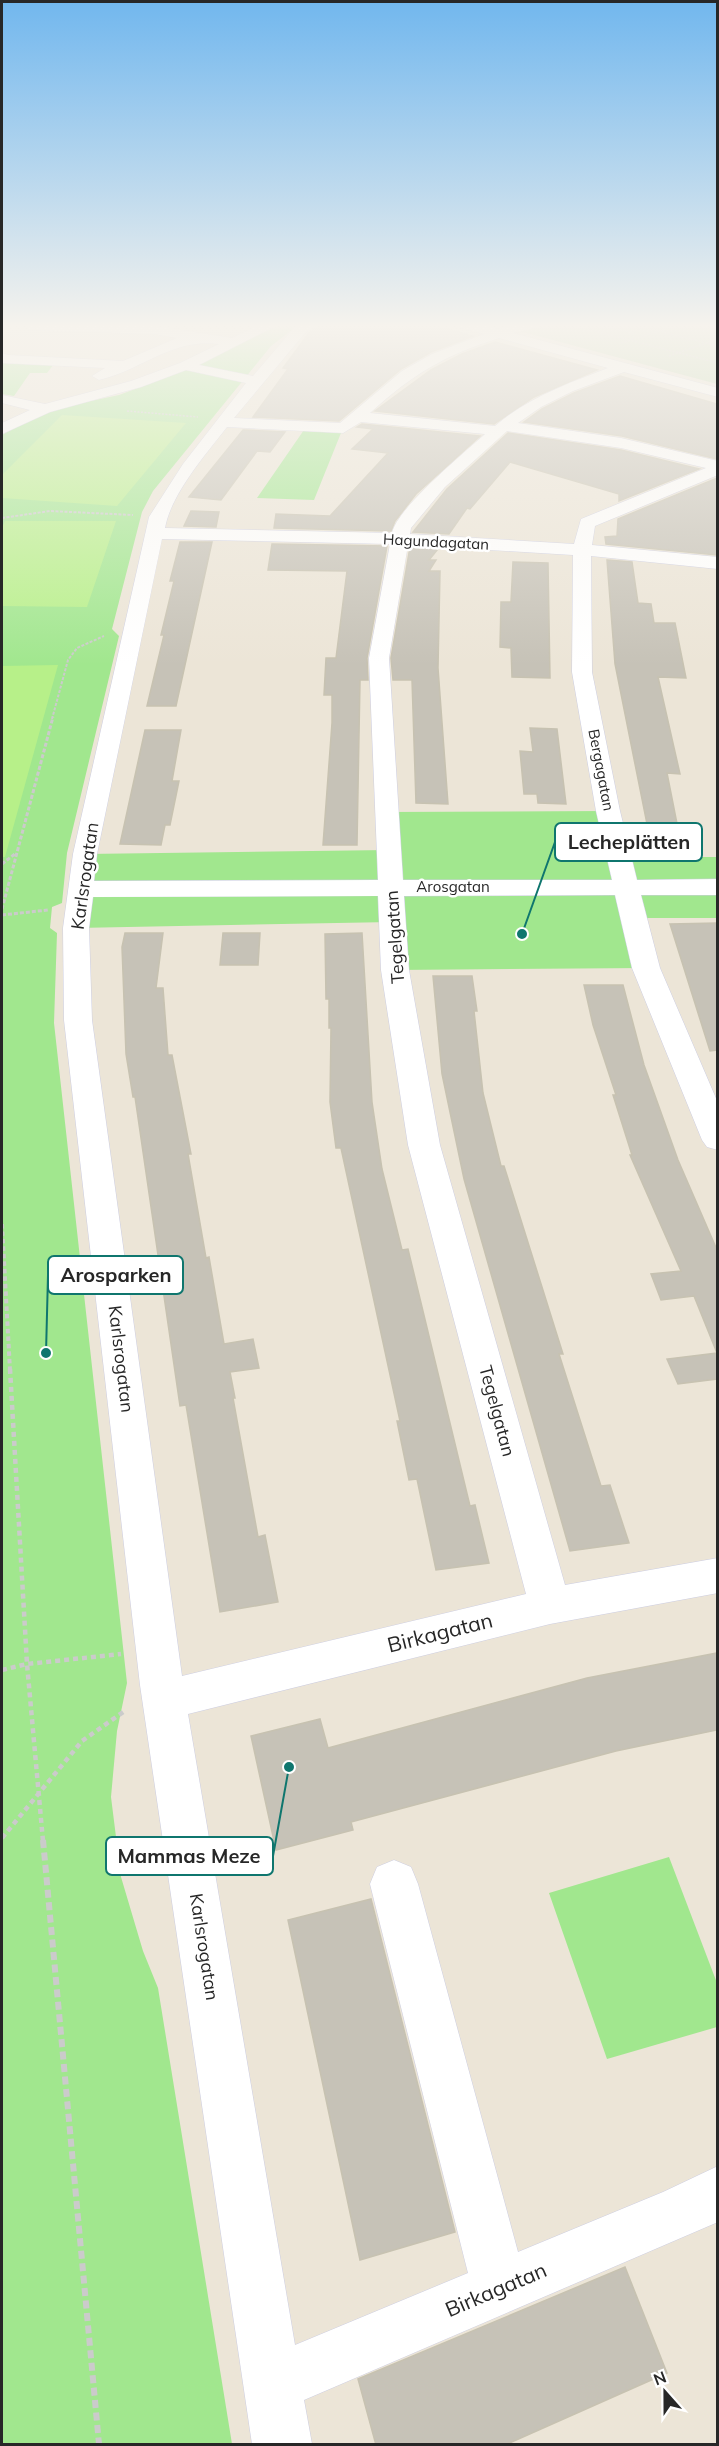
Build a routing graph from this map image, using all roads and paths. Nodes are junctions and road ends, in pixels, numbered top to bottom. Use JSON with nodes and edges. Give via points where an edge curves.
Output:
{"nodes":[{"id":1,"x":213,"y":437,"type":"edge"},
{"id":2,"x":491,"y":437,"type":"edge"},
{"id":3,"x":570,"y":437,"type":"edge"},
{"id":4,"x":717,"y":468,"type":"edge"},
{"id":5,"x":2,"y":518,"type":"edge"},
{"id":6,"x":156,"y":525,"type":"junction"},
{"id":7,"x":400,"y":539,"type":"junction"},
{"id":8,"x":582,"y":550,"type":"junction"},
{"id":9,"x":717,"y":563,"type":"edge"},
{"id":10,"x":132,"y":630,"type":"junction"},
{"id":11,"x":17,"y":852,"type":"junction"},
{"id":12,"x":2,"y":864,"type":"edge"},
{"id":13,"x":717,"y":887,"type":"edge"},
{"id":14,"x":391,"y":888,"type":"junction"},
{"id":15,"x":625,"y":888,"type":"junction"},
{"id":16,"x":79,"y":898,"type":"junction"},
{"id":17,"x":2,"y":909,"type":"edge"},
{"id":18,"x":2,"y":915,"type":"edge"},
{"id":19,"x":717,"y":1140,"type":"edge"},
{"id":20,"x":2,"y":1224,"type":"edge"},
{"id":21,"x":717,"y":1575,"type":"edge"},
{"id":22,"x":550,"y":1606,"type":"junction"},
{"id":23,"x":157,"y":1649,"type":"junction"},
{"id":24,"x":27,"y":1664,"type":"junction"},
{"id":25,"x":2,"y":1670,"type":"edge"},
{"id":26,"x":163,"y":1692,"type":"junction"},
{"id":27,"x":39,"y":1792,"type":"junction"},
{"id":28,"x":2,"y":1838,"type":"edge"},
{"id":29,"x":394,"y":1884,"type":"dead end"},
{"id":30,"x":717,"y":2193,"type":"edge"},
{"id":31,"x":500,"y":2288,"type":"junction"},
{"id":32,"x":272,"y":2384,"type":"junction"},
{"id":33,"x":99,"y":2445,"type":"edge"},
{"id":34,"x":282,"y":2445,"type":"edge"}],
"edges":[{"from":1,"to":6,"type":"street","name":"Karlsrogatan","via":[[171,493]]},
{"from":2,"to":7,"type":"street","name":"Tegelgatan","via":[[439,483],[402,527]]},
{"from":3,"to":4,"type":"street","via":[[621,443]]},
{"from":4,"to":8,"type":"street","name":"Bergagatan","via":[[587,524]]},
{"from":5,"to":6,"type":"path","via":[[60,510]]},
{"from":6,"to":7,"type":"street","name":"Hagundagatan"},
{"from":6,"to":10,"type":"street","name":"Karlsrogatan"},
{"from":7,"to":8,"type":"street","name":"Hagundagatan"},
{"from":7,"to":14,"type":"street","name":"Tegelgatan","via":[[379,658]]},
{"from":8,"to":9,"type":"street","name":"Hagundagatan"},
{"from":8,"to":15,"type":"street","name":"Bergagatan","via":[[582,672]]},
{"from":10,"to":11,"type":"path","via":[[106,635],[76,648],[68,660]]},
{"from":10,"to":16,"type":"street","name":"Karlsrogatan"},
{"from":11,"to":12,"type":"path"},
{"from":11,"to":17,"type":"path"},
{"from":13,"to":15,"type":"street","name":"Arosgatan"},
{"from":14,"to":15,"type":"street","name":"Arosgatan"},
{"from":14,"to":16,"type":"street","name":"Arosgatan"},
{"from":14,"to":22,"type":"street","name":"Tegelgatan","via":[[395,970],[424,1144]]},
{"from":15,"to":19,"type":"street","name":"Bergagatan","via":[[646,968]]},
{"from":16,"to":18,"type":"path"},
{"from":16,"to":23,"type":"street","name":"Karlsrogatan","via":[[78,1020]]},
{"from":20,"to":24,"type":"path"},
{"from":21,"to":22,"type":"street","name":"Birkagatan"},
{"from":22,"to":26,"type":"street","name":"Birkagatan"},
{"from":23,"to":24,"type":"path"},
{"from":23,"to":26,"type":"street","name":"Karlsrogatan"},
{"from":24,"to":25,"type":"path"},
{"from":24,"to":27,"type":"path"},
{"from":26,"to":27,"type":"path","via":[[82,1742]]},
{"from":26,"to":32,"type":"street","name":"Karlsrogatan"},
{"from":27,"to":28,"type":"path"},
{"from":27,"to":33,"type":"path"},
{"from":29,"to":31,"type":"street"},
{"from":30,"to":31,"type":"street","name":"Birkagatan"},
{"from":31,"to":32,"type":"street","name":"Birkagatan"},
{"from":32,"to":34,"type":"street","name":"Karlsrogatan"}]}
